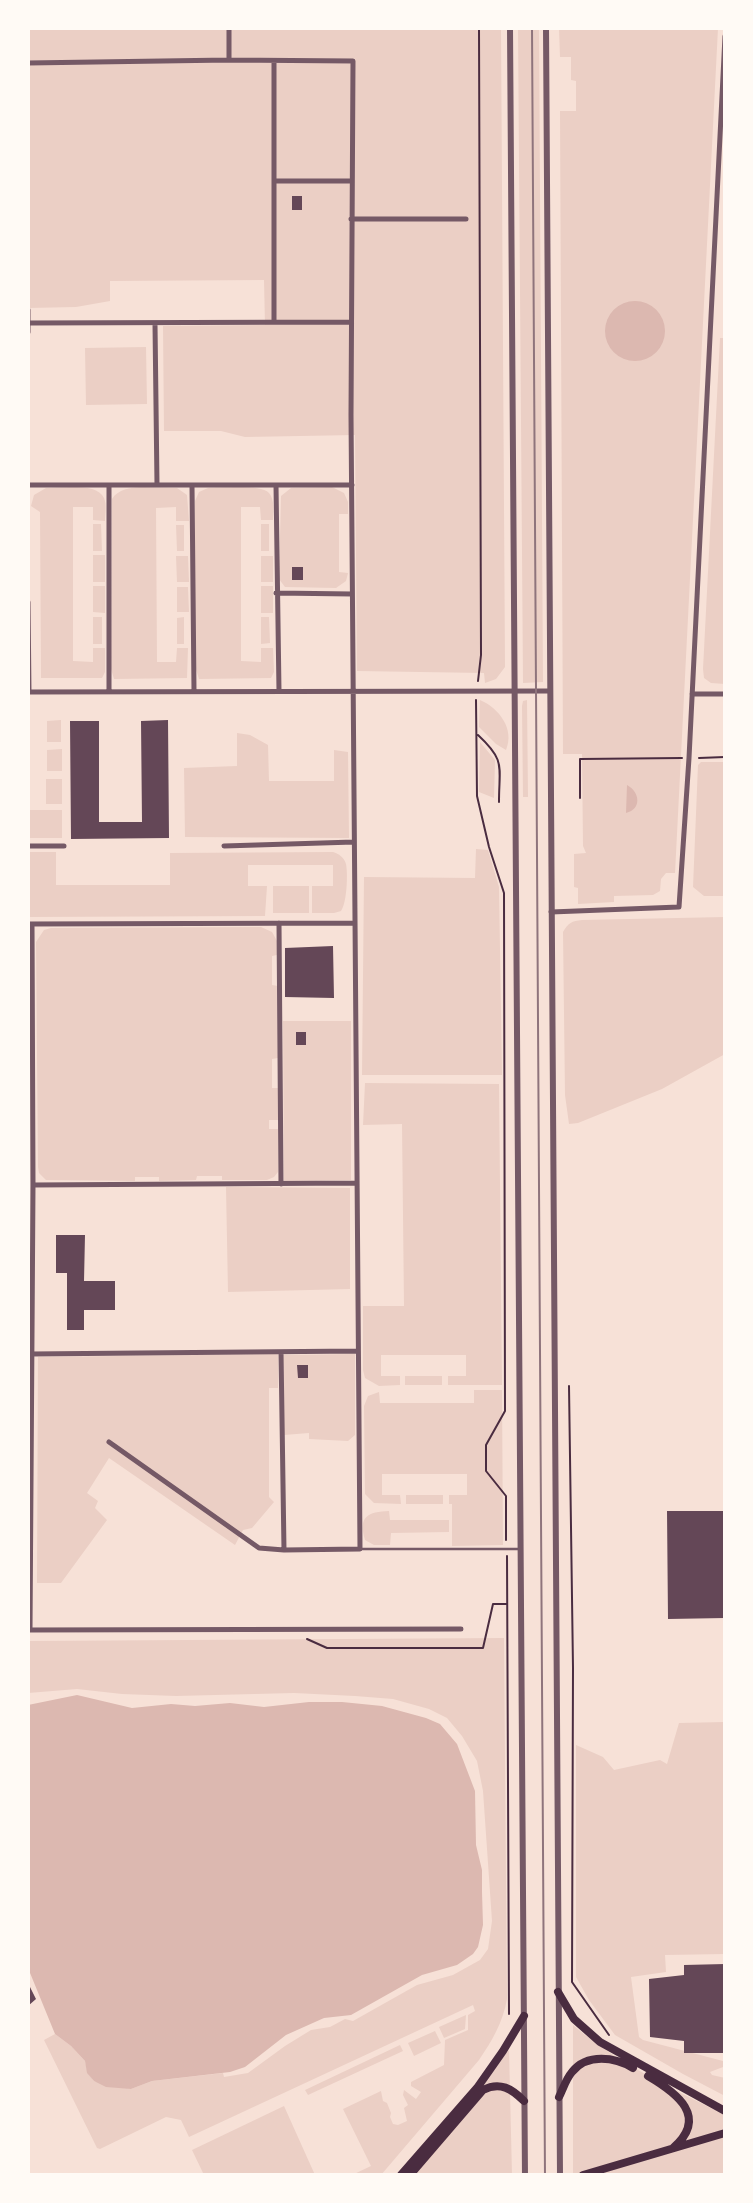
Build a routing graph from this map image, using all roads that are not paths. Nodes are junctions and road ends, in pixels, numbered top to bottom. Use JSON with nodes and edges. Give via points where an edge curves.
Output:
{"nodes":[{"id":1,"x":229,"y":28,"type":"edge"},
{"id":2,"x":510,"y":28,"type":"edge"},
{"id":3,"x":546,"y":28,"type":"edge"},
{"id":4,"x":725,"y":36,"type":"edge"},
{"id":5,"x":229,"y":60,"type":"junction"},
{"id":6,"x":274,"y":61,"type":"junction"},
{"id":7,"x":28,"y":63,"type":"edge"},
{"id":8,"x":275,"y":181,"type":"junction"},
{"id":9,"x":352,"y":181,"type":"junction"},
{"id":10,"x":351,"y":219,"type":"junction"},
{"id":11,"x":466,"y":219,"type":"dead end"},
{"id":12,"x":28,"y":310,"type":"edge"},
{"id":13,"x":274,"y":322,"type":"junction"},
{"id":14,"x":351,"y":322,"type":"junction"},
{"id":15,"x":29,"y":323,"type":"edge"},
{"id":16,"x":155,"y":324,"type":"junction"},
{"id":17,"x":28,"y":332,"type":"edge"},
{"id":18,"x":28,"y":485,"type":"edge"},
{"id":19,"x":109,"y":485,"type":"junction"},
{"id":20,"x":157,"y":485,"type":"junction"},
{"id":21,"x":192,"y":485,"type":"junction"},
{"id":22,"x":276,"y":485,"type":"junction"},
{"id":23,"x":352,"y":485,"type":"junction"},
{"id":24,"x":276,"y":593,"type":"junction"},
{"id":25,"x":352,"y":594,"type":"junction"},
{"id":26,"x":28,"y":602,"type":"edge"},
{"id":27,"x":353,"y":690,"type":"junction"},
{"id":28,"x":515,"y":690,"type":"junction"},
{"id":29,"x":194,"y":691,"type":"junction"},
{"id":30,"x":279,"y":691,"type":"junction"},
{"id":31,"x":550,"y":691,"type":"junction"},
{"id":32,"x":28,"y":692,"type":"edge"},
{"id":33,"x":109,"y":692,"type":"junction"},
{"id":34,"x":692,"y":694,"type":"junction"},
{"id":35,"x":725,"y":694,"type":"edge"},
{"id":36,"x":354,"y":842,"type":"junction"},
{"id":37,"x":28,"y":846,"type":"edge"},
{"id":38,"x":64,"y":846,"type":"dead end"},
{"id":39,"x":224,"y":846,"type":"dead end"},
{"id":40,"x":551,"y":912,"type":"junction"},
{"id":41,"x":279,"y":923,"type":"junction"},
{"id":42,"x":354,"y":923,"type":"junction"},
{"id":43,"x":33,"y":924,"type":"edge"},
{"id":44,"x":30,"y":1030,"type":"edge"},
{"id":45,"x":31,"y":1132,"type":"edge"},
{"id":46,"x":356,"y":1183,"type":"junction"},
{"id":47,"x":281,"y":1184,"type":"junction"},
{"id":48,"x":33,"y":1185,"type":"junction"},
{"id":49,"x":357,"y":1351,"type":"junction"},
{"id":50,"x":281,"y":1352,"type":"junction"},
{"id":51,"x":31,"y":1354,"type":"junction"},
{"id":52,"x":110,"y":1442,"type":"dead end"},
{"id":53,"x":360,"y":1549,"type":"junction"},
{"id":54,"x":521,"y":1549,"type":"junction"},
{"id":55,"x":284,"y":1550,"type":"junction"},
{"id":56,"x":461,"y":1629,"type":"dead end"},
{"id":57,"x":29,"y":1630,"type":"edge"},
{"id":58,"x":558,"y":1992,"type":"junction"},
{"id":59,"x":524,"y":2016,"type":"junction"},
{"id":60,"x":559,"y":2097,"type":"junction"},
{"id":61,"x":524,"y":2101,"type":"junction"},
{"id":62,"x":725,"y":2111,"type":"edge"},
{"id":63,"x":725,"y":2133,"type":"edge"},
{"id":64,"x":673,"y":2148,"type":"junction"},
{"id":65,"x":586,"y":2174,"type":"edge"},
{"id":66,"x":401,"y":2175,"type":"edge"},
{"id":67,"x":410,"y":2175,"type":"edge"},
{"id":68,"x":525,"y":2175,"type":"edge"},
{"id":69,"x":560,"y":2175,"type":"edge"}],
"edges":[{"from":1,"to":5,"type":"street"},
{"from":2,"to":28,"type":"street"},
{"from":3,"to":31,"type":"street"},
{"from":4,"to":34,"type":"street"},
{"from":5,"to":6,"type":"street"},
{"from":5,"to":7,"type":"street"},
{"from":6,"to":8,"type":"street"},
{"from":6,"to":9,"type":"street","via":[[353,61]]},
{"from":8,"to":9,"type":"street"},
{"from":8,"to":13,"type":"street"},
{"from":9,"to":10,"type":"street"},
{"from":10,"to":11,"type":"street"},
{"from":10,"to":14,"type":"street"},
{"from":12,"to":15,"type":"street"},
{"from":13,"to":14,"type":"street"},
{"from":13,"to":16,"type":"street"},
{"from":14,"to":23,"type":"street"},
{"from":15,"to":16,"type":"street"},
{"from":15,"to":17,"type":"street"},
{"from":16,"to":20,"type":"street"},
{"from":18,"to":19,"type":"street"},
{"from":19,"to":20,"type":"street"},
{"from":19,"to":33,"type":"street"},
{"from":20,"to":21,"type":"street"},
{"from":21,"to":22,"type":"street"},
{"from":21,"to":29,"type":"street"},
{"from":22,"to":23,"type":"street"},
{"from":22,"to":24,"type":"street"},
{"from":23,"to":25,"type":"street"},
{"from":24,"to":25,"type":"street"},
{"from":24,"to":30,"type":"street"},
{"from":25,"to":27,"type":"street"},
{"from":26,"to":32,"type":"street"},
{"from":27,"to":28,"type":"street"},
{"from":27,"to":30,"type":"street"},
{"from":27,"to":36,"type":"street"},
{"from":28,"to":31,"type":"street"},
{"from":28,"to":54,"type":"street"},
{"from":29,"to":30,"type":"street"},
{"from":29,"to":33,"type":"street"},
{"from":31,"to":40,"type":"street"},
{"from":32,"to":33,"type":"street"},
{"from":34,"to":35,"type":"street"},
{"from":34,"to":40,"type":"street","via":[[679,907]]},
{"from":36,"to":39,"type":"street"},
{"from":36,"to":42,"type":"street"},
{"from":37,"to":38,"type":"street"},
{"from":40,"to":58,"type":"street"},
{"from":41,"to":42,"type":"street"},
{"from":41,"to":43,"type":"street"},
{"from":41,"to":47,"type":"street"},
{"from":42,"to":46,"type":"street"},
{"from":43,"to":44,"type":"street"},
{"from":44,"to":45,"type":"street"},
{"from":45,"to":48,"type":"street"},
{"from":46,"to":47,"type":"street"},
{"from":46,"to":49,"type":"street"},
{"from":47,"to":48,"type":"street"},
{"from":48,"to":51,"type":"street"},
{"from":49,"to":50,"type":"street"},
{"from":49,"to":53,"type":"street"},
{"from":50,"to":51,"type":"street"},
{"from":50,"to":55,"type":"street"},
{"from":51,"to":57,"type":"street"},
{"from":52,"to":55,"type":"street","via":[[259,1548]]},
{"from":53,"to":54,"type":"lane"},
{"from":53,"to":55,"type":"street"},
{"from":54,"to":59,"type":"street"},
{"from":56,"to":57,"type":"street"},
{"from":58,"to":60,"type":"street"},
{"from":58,"to":62,"type":"main road","via":[[570,2015],[600,2042]]},
{"from":59,"to":61,"type":"street"},
{"from":59,"to":66,"type":"main road","via":[[477,2088]]},
{"from":60,"to":64,"type":"main road","via":[[572,2071],[585,2062],[624,2062],[665,2087],[685,2106],[688,2129]]},
{"from":60,"to":69,"type":"street"},
{"from":61,"to":67,"type":"main road","via":[[505,2087],[483,2090]]},
{"from":61,"to":68,"type":"street"},
{"from":63,"to":64,"type":"main road"},
{"from":64,"to":65,"type":"main road"}]}
